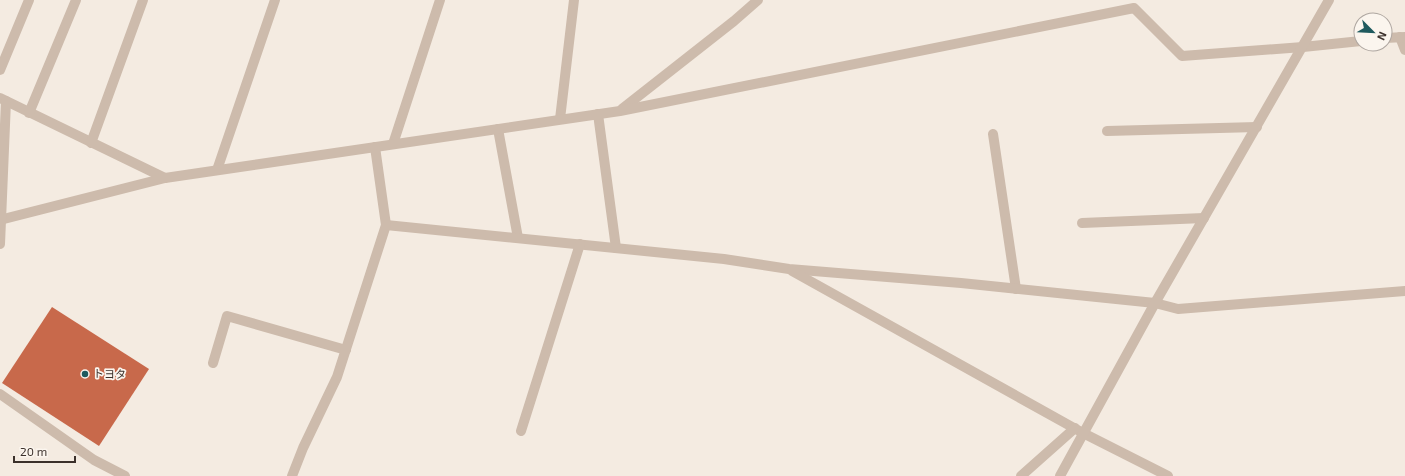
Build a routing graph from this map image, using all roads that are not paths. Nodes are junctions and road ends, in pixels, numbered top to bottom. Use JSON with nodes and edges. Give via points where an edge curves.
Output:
{"nodes":[{"id":1,"x":29,"y":0,"type":"edge"},
{"id":2,"x":76,"y":0,"type":"edge"},
{"id":3,"x":143,"y":0,"type":"edge"},
{"id":4,"x":274,"y":0,"type":"edge"},
{"id":5,"x":440,"y":0,"type":"edge"},
{"id":6,"x":574,"y":0,"type":"edge"},
{"id":7,"x":758,"y":0,"type":"edge"},
{"id":8,"x":1329,"y":0,"type":"edge"},
{"id":9,"x":1402,"y":37,"type":"edge"},
{"id":10,"x":1353,"y":42,"type":"edge"},
{"id":11,"x":1303,"y":47,"type":"junction"},
{"id":12,"x":1405,"y":50,"type":"edge"},
{"id":13,"x":0,"y":70,"type":"edge"},
{"id":14,"x":3,"y":100,"type":"edge"},
{"id":15,"x":620,"y":111,"type":"junction"},
{"id":16,"x":29,"y":112,"type":"junction"},
{"id":17,"x":598,"y":114,"type":"junction"},
{"id":18,"x":560,"y":120,"type":"junction"},
{"id":19,"x":1256,"y":127,"type":"junction"},
{"id":20,"x":498,"y":129,"type":"junction"},
{"id":21,"x":1107,"y":131,"type":"dead end"},
{"id":22,"x":993,"y":134,"type":"dead end"},
{"id":23,"x":91,"y":142,"type":"junction"},
{"id":24,"x":393,"y":144,"type":"junction"},
{"id":25,"x":374,"y":147,"type":"junction"},
{"id":26,"x":217,"y":170,"type":"junction"},
{"id":27,"x":165,"y":178,"type":"junction"},
{"id":28,"x":1204,"y":218,"type":"junction"},
{"id":29,"x":1,"y":220,"type":"edge"},
{"id":30,"x":1082,"y":223,"type":"dead end"},
{"id":31,"x":386,"y":224,"type":"junction"},
{"id":32,"x":518,"y":238,"type":"junction"},
{"id":33,"x":0,"y":244,"type":"edge"},
{"id":34,"x":580,"y":244,"type":"junction"},
{"id":35,"x":616,"y":248,"type":"junction"},
{"id":36,"x":789,"y":269,"type":"junction"},
{"id":37,"x":1016,"y":289,"type":"junction"},
{"id":38,"x":1405,"y":291,"type":"edge"},
{"id":39,"x":1155,"y":303,"type":"junction"},
{"id":40,"x":346,"y":350,"type":"junction"},
{"id":41,"x":213,"y":363,"type":"dead end"},
{"id":42,"x":0,"y":394,"type":"edge"},
{"id":43,"x":1079,"y":430,"type":"junction"},
{"id":44,"x":521,"y":431,"type":"dead end"},
{"id":45,"x":125,"y":476,"type":"edge"},
{"id":46,"x":292,"y":476,"type":"edge"},
{"id":47,"x":1021,"y":476,"type":"edge"},
{"id":48,"x":1060,"y":476,"type":"edge"},
{"id":49,"x":1168,"y":476,"type":"edge"}],
"edges":[{"from":1,"to":13,"type":"street"},
{"from":2,"to":16,"type":"street"},
{"from":3,"to":23,"type":"street"},
{"from":4,"to":26,"type":"street"},
{"from":5,"to":24,"type":"street"},
{"from":6,"to":18,"type":"street"},
{"from":7,"to":15,"type":"street"},
{"from":8,"to":11,"type":"street"},
{"from":9,"to":12,"type":"street"},
{"from":10,"to":11,"type":"street"},
{"from":11,"to":15,"type":"street","via":[[1182,56],[1134,8]]},
{"from":11,"to":19,"type":"street"},
{"from":14,"to":16,"type":"street"},
{"from":14,"to":29,"type":"street"},
{"from":15,"to":17,"type":"street"},
{"from":16,"to":23,"type":"street"},
{"from":17,"to":18,"type":"street"},
{"from":17,"to":35,"type":"street"},
{"from":18,"to":20,"type":"street"},
{"from":19,"to":21,"type":"street"},
{"from":19,"to":28,"type":"street"},
{"from":20,"to":24,"type":"street"},
{"from":20,"to":32,"type":"street"},
{"from":22,"to":37,"type":"street"},
{"from":23,"to":27,"type":"street"},
{"from":24,"to":25,"type":"street"},
{"from":25,"to":26,"type":"street"},
{"from":25,"to":31,"type":"street"},
{"from":26,"to":27,"type":"street"},
{"from":27,"to":29,"type":"street"},
{"from":28,"to":30,"type":"street"},
{"from":28,"to":39,"type":"street"},
{"from":29,"to":33,"type":"street"},
{"from":31,"to":32,"type":"street"},
{"from":31,"to":40,"type":"street"},
{"from":32,"to":34,"type":"street"},
{"from":34,"to":35,"type":"street"},
{"from":34,"to":44,"type":"street"},
{"from":35,"to":36,"type":"street","via":[[724,259]]},
{"from":36,"to":37,"type":"street"},
{"from":36,"to":43,"type":"street"},
{"from":37,"to":39,"type":"street"},
{"from":38,"to":39,"type":"street","via":[[1178,309]]},
{"from":39,"to":43,"type":"street"},
{"from":40,"to":41,"type":"street","via":[[227,316]]},
{"from":40,"to":46,"type":"street","via":[[337,377]]},
{"from":42,"to":45,"type":"street","via":[[94,460]]},
{"from":43,"to":47,"type":"street"},
{"from":43,"to":48,"type":"street"},
{"from":43,"to":49,"type":"street"}]}
